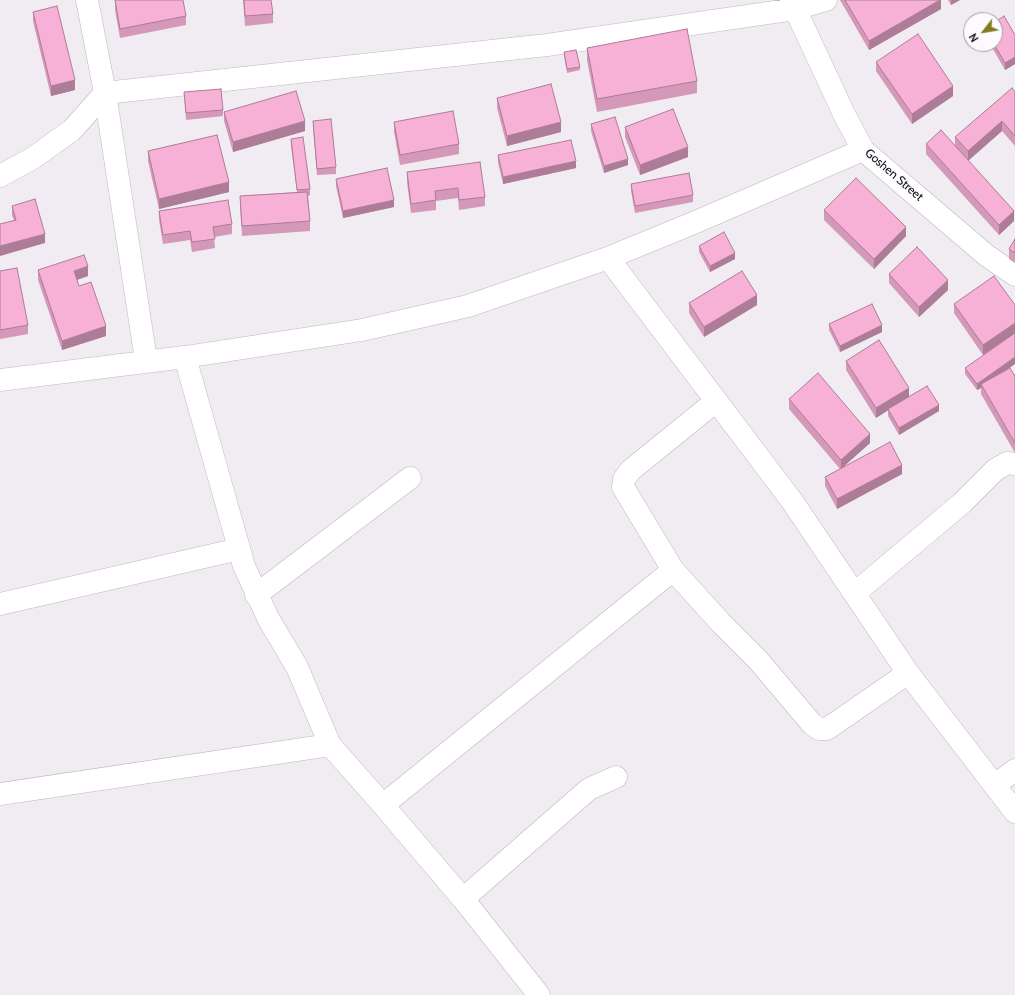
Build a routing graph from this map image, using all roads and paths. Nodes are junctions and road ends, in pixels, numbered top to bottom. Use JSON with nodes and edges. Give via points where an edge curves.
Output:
{"nodes":[{"id":1,"x":87,"y":0,"type":"edge"},
{"id":2,"x":826,"y":0,"type":"edge"},
{"id":3,"x":793,"y":4,"type":"edge"},
{"id":4,"x":105,"y":93,"type":"junction"},
{"id":5,"x":863,"y":150,"type":"junction"},
{"id":6,"x":0,"y":176,"type":"edge"},
{"id":7,"x":608,"y":258,"type":"junction"},
{"id":8,"x":1015,"y":275,"type":"edge"},
{"id":9,"x":185,"y":357,"type":"junction"},
{"id":10,"x":146,"y":360,"type":"junction"},
{"id":11,"x":0,"y":380,"type":"edge"},
{"id":12,"x":716,"y":401,"type":"junction"},
{"id":13,"x":1015,"y":464,"type":"edge"},
{"id":14,"x":410,"y":478,"type":"dead end"},
{"id":15,"x":239,"y":549,"type":"junction"},
{"id":16,"x":673,"y":570,"type":"junction"},
{"id":17,"x":856,"y":593,"type":"junction"},
{"id":18,"x":256,"y":595,"type":"junction"},
{"id":19,"x":0,"y":604,"type":"edge"},
{"id":20,"x":908,"y":673,"type":"junction"},
{"id":21,"x":330,"y":745,"type":"junction"},
{"id":22,"x":1015,"y":770,"type":"edge"},
{"id":23,"x":616,"y":777,"type":"dead end"},
{"id":24,"x":995,"y":785,"type":"junction"},
{"id":25,"x":0,"y":794,"type":"edge"},
{"id":26,"x":384,"y":804,"type":"junction"},
{"id":27,"x":1015,"y":812,"type":"edge"},
{"id":28,"x":463,"y":899,"type":"junction"},
{"id":29,"x":539,"y":995,"type":"edge"}],
"edges":[{"from":1,"to":4,"type":"street"},
{"from":2,"to":3,"type":"street"},
{"from":3,"to":4,"type":"street","via":[[546,45]]},
{"from":3,"to":5,"type":"street","name":"Goshen Street"},
{"from":4,"to":6,"type":"street","via":[[72,130],[33,158]]},
{"from":4,"to":10,"type":"street"},
{"from":5,"to":7,"type":"street"},
{"from":5,"to":8,"type":"street","name":"Goshen Street","via":[[986,255]]},
{"from":7,"to":9,"type":"street","via":[[468,306],[410,320],[362,330]]},
{"from":7,"to":12,"type":"street"},
{"from":9,"to":10,"type":"street"},
{"from":9,"to":15,"type":"street"},
{"from":10,"to":11,"type":"street"},
{"from":12,"to":16,"type":"street","via":[[631,470],[624,479],[623,487]]},
{"from":12,"to":17,"type":"street","via":[[792,501]]},
{"from":13,"to":17,"type":"street","via":[[1007,463],[995,470],[962,503]]},
{"from":14,"to":18,"type":"street"},
{"from":15,"to":18,"type":"street"},
{"from":15,"to":19,"type":"street"},
{"from":16,"to":20,"type":"street","via":[[819,729],[827,729]]},
{"from":16,"to":26,"type":"street"},
{"from":17,"to":20,"type":"street"},
{"from":18,"to":21,"type":"street","via":[[296,667]]},
{"from":20,"to":24,"type":"street"},
{"from":21,"to":25,"type":"street"},
{"from":21,"to":26,"type":"street"},
{"from":22,"to":24,"type":"street"},
{"from":23,"to":28,"type":"street","via":[[590,789]]},
{"from":24,"to":27,"type":"street"},
{"from":26,"to":28,"type":"street"},
{"from":28,"to":29,"type":"street"}]}
